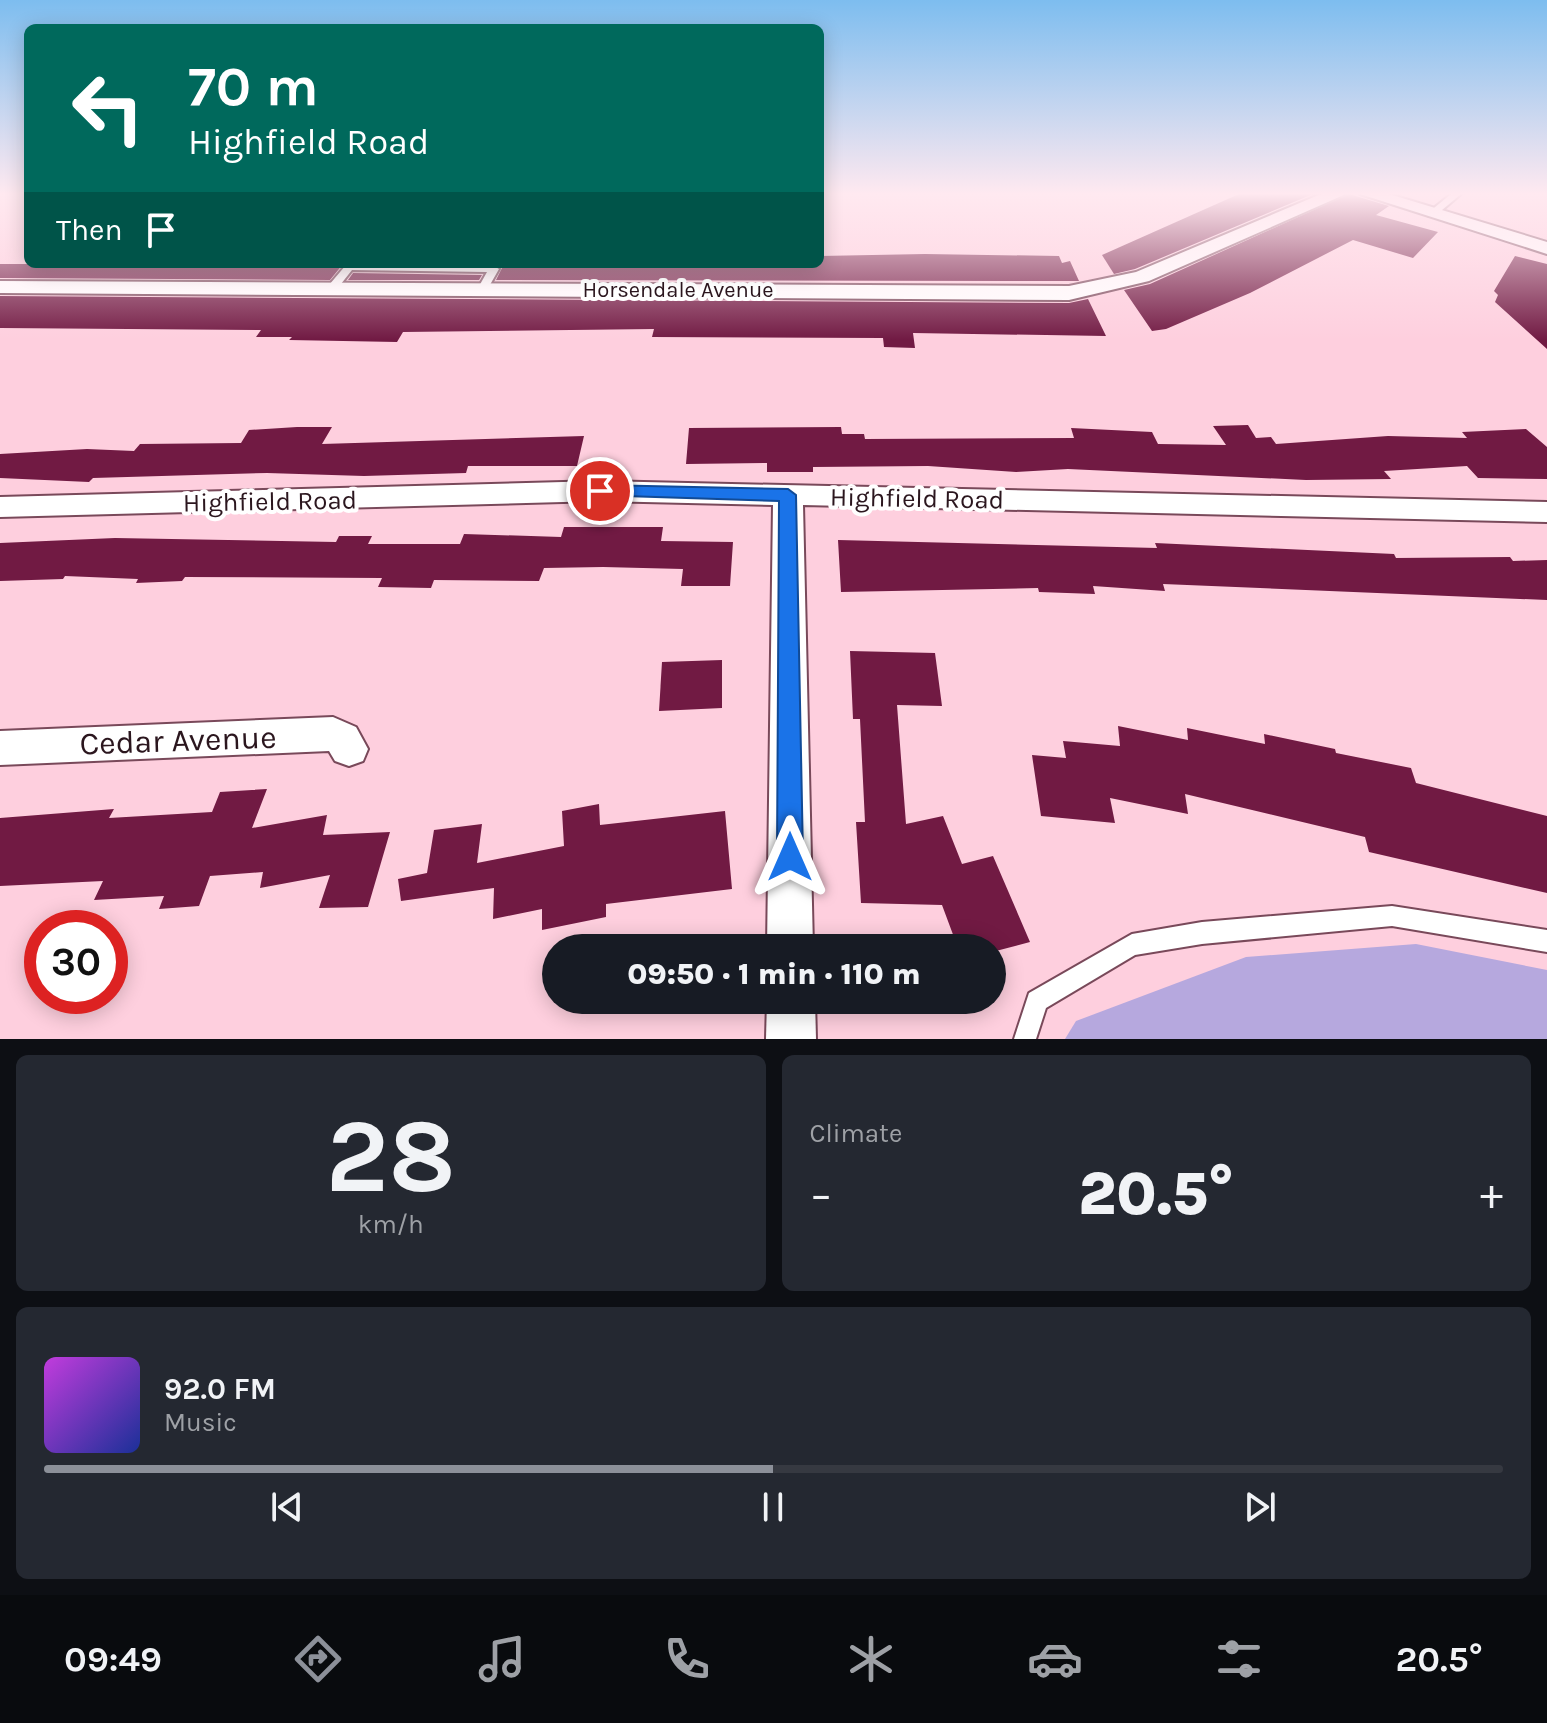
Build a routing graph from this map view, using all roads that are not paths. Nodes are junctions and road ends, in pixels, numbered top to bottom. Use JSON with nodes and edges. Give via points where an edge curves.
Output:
{"nodes":[{"id":1,"x":1223,"y":242,"type":"edge"},
{"id":2,"x":164,"y":268,"type":"edge"},
{"id":3,"x":0,"y":287,"type":"edge"},
{"id":4,"x":139,"y":287,"type":"junction"},
{"id":5,"x":788,"y":495,"type":"junction"},
{"id":6,"x":0,"y":507,"type":"edge"},
{"id":7,"x":1547,"y":512,"type":"edge"},
{"id":8,"x":0,"y":748,"type":"edge"},
{"id":9,"x":349,"y":749,"type":"dead end"},
{"id":10,"x":790,"y":934,"type":"edge"},
{"id":11,"x":1547,"y":941,"type":"edge"},
{"id":12,"x":791,"y":1014,"type":"edge"},
{"id":13,"x":791,"y":1039,"type":"edge"},
{"id":14,"x":1025,"y":1039,"type":"edge"}],
"edges":[{"from":1,"to":4,"type":"street","name":"Horsendale Avenue","via":[[1142,277],[1069,293]]},
{"from":2,"to":4,"type":"street"},
{"from":3,"to":4,"type":"street","name":"Horsendale Avenue"},
{"from":5,"to":6,"type":"street","name":"Highfield Road","via":[[600,491]]},
{"from":5,"to":7,"type":"street","name":"Highfield Road"},
{"from":5,"to":10,"type":"street"},
{"from":8,"to":9,"type":"street","name":"Cedar Avenue","via":[[333,734]]},
{"from":11,"to":14,"type":"lane","via":[[1392,916],[1202,933],[1132,945],[1037,1001]]},
{"from":12,"to":13,"type":"street"}]}
